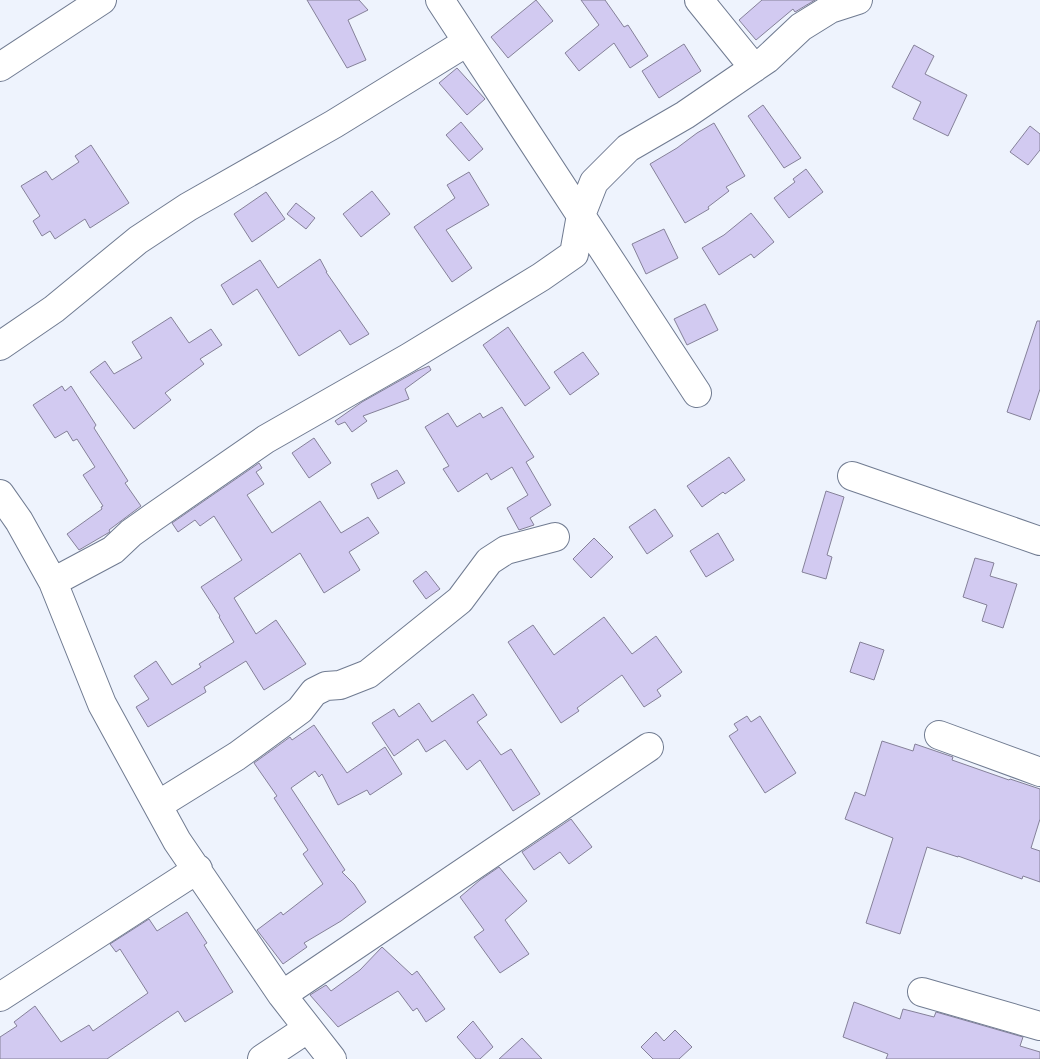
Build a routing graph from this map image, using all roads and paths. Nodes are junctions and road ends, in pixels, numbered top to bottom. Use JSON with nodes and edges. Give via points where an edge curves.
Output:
{"nodes":[{"id":1,"x":102,"y":0,"type":"edge"},
{"id":2,"x":440,"y":0,"type":"edge"},
{"id":3,"x":699,"y":0,"type":"edge"},
{"id":4,"x":858,"y":0,"type":"edge"},
{"id":5,"x":467,"y":42,"type":"junction"},
{"id":6,"x":0,"y":68,"type":"edge"},
{"id":7,"x":754,"y":68,"type":"junction"},
{"id":8,"x":581,"y":215,"type":"junction"},
{"id":9,"x":0,"y":346,"type":"edge"},
{"id":10,"x":697,"y":393,"type":"dead end"},
{"id":11,"x":852,"y":476,"type":"dead end"},
{"id":12,"x":0,"y":494,"type":"edge"},
{"id":13,"x":555,"y":537,"type":"dead end"},
{"id":14,"x":1040,"y":541,"type":"edge"},
{"id":15,"x":53,"y":582,"type":"junction"},
{"id":16,"x":939,"y":735,"type":"dead end"},
{"id":17,"x":649,"y":747,"type":"dead end"},
{"id":18,"x":1040,"y":772,"type":"edge"},
{"id":19,"x":158,"y":805,"type":"junction"},
{"id":20,"x":198,"y":869,"type":"junction"},
{"id":21,"x":922,"y":992,"type":"dead end"},
{"id":22,"x":282,"y":995,"type":"junction"},
{"id":23,"x":0,"y":997,"type":"edge"},
{"id":24,"x":1040,"y":1026,"type":"edge"},
{"id":25,"x":307,"y":1029,"type":"junction"},
{"id":26,"x":262,"y":1059,"type":"edge"},
{"id":27,"x":332,"y":1059,"type":"edge"}],
"edges":[{"from":1,"to":6,"type":"street"},
{"from":2,"to":5,"type":"street"},
{"from":3,"to":7,"type":"street"},
{"from":4,"to":7,"type":"street","via":[[830,9],[802,27]]},
{"from":5,"to":8,"type":"street"},
{"from":5,"to":9,"type":"street","via":[[334,124],[188,207],[138,240],[54,309]]},
{"from":7,"to":8,"type":"street","via":[[628,148],[594,182]]},
{"from":8,"to":10,"type":"street"},
{"from":8,"to":15,"type":"street","via":[[574,254],[541,277],[266,439],[145,523],[113,550]]},
{"from":11,"to":14,"type":"street"},
{"from":12,"to":15,"type":"street"},
{"from":13,"to":19,"type":"street","via":[[506,550],[489,561],[460,600],[368,674],[314,692],[300,710],[237,756]]},
{"from":15,"to":19,"type":"street","via":[[102,704]]},
{"from":16,"to":18,"type":"street"},
{"from":17,"to":22,"type":"street"},
{"from":19,"to":20,"type":"street","via":[[177,841]]},
{"from":20,"to":22,"type":"street"},
{"from":20,"to":23,"type":"street"},
{"from":21,"to":24,"type":"street"},
{"from":22,"to":25,"type":"street"},
{"from":25,"to":26,"type":"street"},
{"from":25,"to":27,"type":"street"}]}
